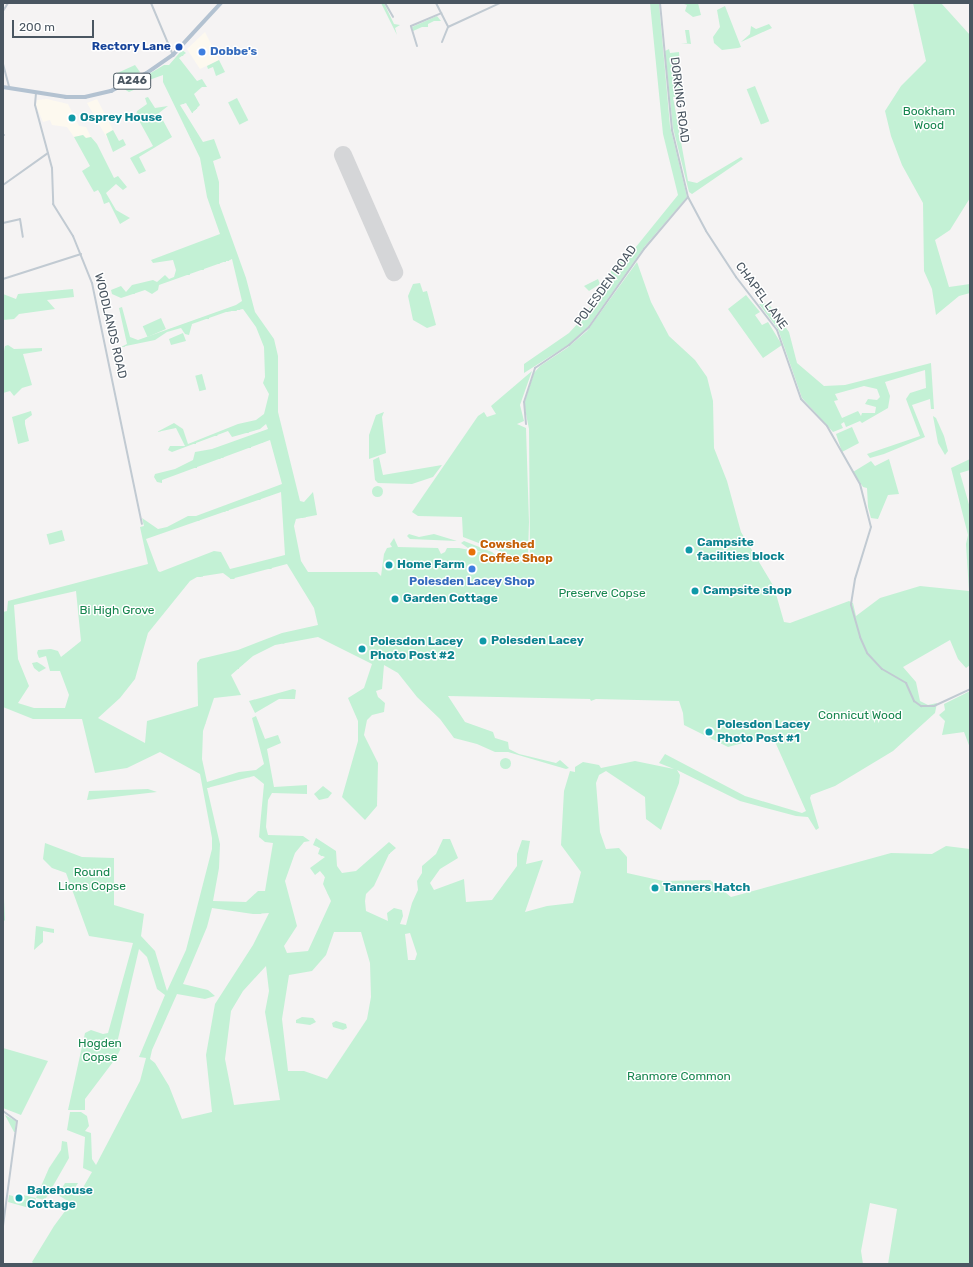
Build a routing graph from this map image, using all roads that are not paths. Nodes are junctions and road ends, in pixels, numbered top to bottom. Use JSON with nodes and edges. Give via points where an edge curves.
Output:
{"nodes":[{"id":1,"x":8,"y":3,"type":"edge"},
{"id":2,"x":151,"y":3,"type":"edge"},
{"id":3,"x":221,"y":3,"type":"edge"},
{"id":4,"x":385,"y":3,"type":"edge"},
{"id":5,"x":436,"y":3,"type":"edge"},
{"id":6,"x":500,"y":3,"type":"edge"},
{"id":7,"x":660,"y":3,"type":"edge"},
{"id":8,"x":3,"y":11,"type":"edge"},
{"id":9,"x":441,"y":13,"type":"junction"},
{"id":10,"x":393,"y":17,"type":"dead end"},
{"id":11,"x":448,"y":28,"type":"junction"},
{"id":12,"x":442,"y":42,"type":"dead end"},
{"id":13,"x":417,"y":46,"type":"dead end"},
{"id":14,"x":174,"y":55,"type":"junction"},
{"id":15,"x":3,"y":64,"type":"edge"},
{"id":16,"x":3,"y":88,"type":"edge"},
{"id":17,"x":9,"y":88,"type":"junction"},
{"id":18,"x":36,"y":93,"type":"junction"},
{"id":19,"x":48,"y":153,"type":"junction"},
{"id":20,"x":3,"y":185,"type":"edge"},
{"id":21,"x":688,"y":197,"type":"junction"},
{"id":22,"x":3,"y":223,"type":"edge"},
{"id":23,"x":23,"y":237,"type":"dead end"},
{"id":24,"x":81,"y":254,"type":"junction"},
{"id":25,"x":3,"y":279,"type":"edge"},
{"id":26,"x":526,"y":424,"type":"dead end"},
{"id":27,"x":142,"y":524,"type":"dead end"},
{"id":28,"x":970,"y":690,"type":"edge"},
{"id":29,"x":3,"y":1111,"type":"edge"},
{"id":30,"x":3,"y":1226,"type":"edge"}],
"edges":[{"from":1,"to":8,"type":"street"},
{"from":2,"to":14,"type":"street"},
{"from":3,"to":14,"type":"main road","number":"A246"},
{"from":4,"to":10,"type":"street"},
{"from":5,"to":9,"type":"street"},
{"from":6,"to":11,"type":"street"},
{"from":7,"to":21,"type":"street","name":"DORKING ROAD","via":[[672,130]]},
{"from":9,"to":11,"type":"street"},
{"from":9,"to":13,"type":"street","via":[[411,26]]},
{"from":11,"to":12,"type":"street"},
{"from":14,"to":18,"type":"main road","number":"A246","via":[[134,80],[104,93],[75,97]]},
{"from":15,"to":17,"type":"street"},
{"from":16,"to":17,"type":"main road","number":"A246"},
{"from":17,"to":18,"type":"main road","number":"A246"},
{"from":18,"to":19,"type":"street","name":"WOODLANDS ROAD","via":[[35,105]]},
{"from":19,"to":20,"type":"street"},
{"from":19,"to":24,"type":"street","name":"WOODLANDS ROAD","via":[[53,173],[53,204],[71,231]]},
{"from":21,"to":26,"type":"street","name":"POLESDEN ROAD","via":[[644,249],[586,330],[535,368],[524,398]]},
{"from":21,"to":28,"type":"street","name":"CHAPEL LANE","via":[[706,231],[736,277],[777,330],[801,399],[827,426],[860,484],[870,527],[855,579],[851,605],[867,653],[882,669],[906,683],[918,705],[934,706]]},
{"from":22,"to":23,"type":"street","via":[[20,219]]},
{"from":24,"to":25,"type":"street"},
{"from":24,"to":27,"type":"street","name":"WOODLANDS ROAD","via":[[92,283]]},
{"from":29,"to":30,"type":"street","via":[[17,1121]]}]}
